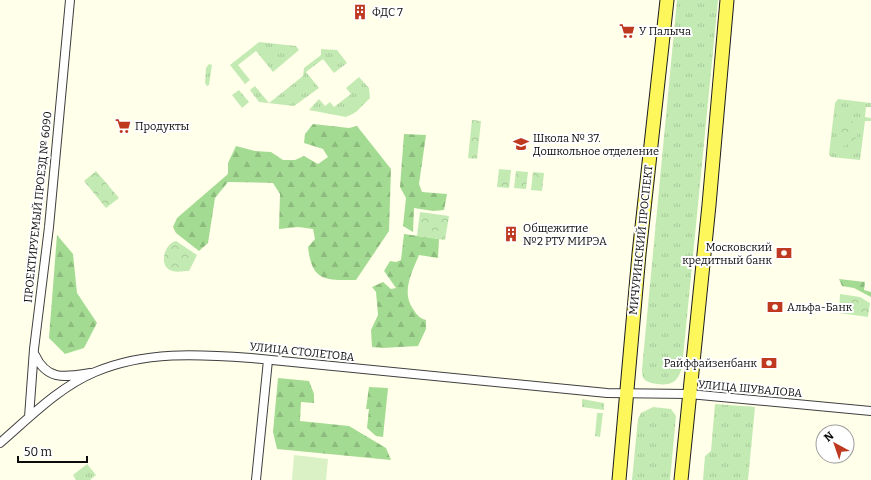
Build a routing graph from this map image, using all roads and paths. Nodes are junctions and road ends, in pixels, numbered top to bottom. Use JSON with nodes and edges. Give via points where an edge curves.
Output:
{"nodes":[{"id":1,"x":70,"y":0,"type":"edge"},
{"id":2,"x":667,"y":0,"type":"edge"},
{"id":3,"x":727,"y":0,"type":"edge"},
{"id":4,"x":34,"y":353,"type":"junction"},
{"id":5,"x":268,"y":360,"type":"junction"},
{"id":6,"x":94,"y":372,"type":"junction"},
{"id":7,"x":626,"y":394,"type":"junction"},
{"id":8,"x":689,"y":394,"type":"junction"},
{"id":9,"x":871,"y":411,"type":"edge"},
{"id":10,"x":29,"y":417,"type":"junction"},
{"id":11,"x":0,"y":443,"type":"edge"},
{"id":12,"x":256,"y":480,"type":"edge"},
{"id":13,"x":619,"y":480,"type":"edge"},
{"id":14,"x":681,"y":480,"type":"edge"}],
"edges":[{"from":1,"to":4,"type":"street","name":"ПРОЕКТИРУЕМЫЙ ПРОЕЗД № 6090","via":[[49,227]]},
{"from":2,"to":7,"type":"main road","name":"МИЧУРИНСКИЙ ПРОСПЕКТ"},
{"from":3,"to":8,"type":"main road"},
{"from":4,"to":6,"type":"street","via":[[40,364],[52,374],[66,376]]},
{"from":4,"to":10,"type":"street","name":"ПРОЕКТИРУЕМЫЙ ПРОЕЗД № 6090"},
{"from":5,"to":6,"type":"street","name":"УЛИЦА СТОЛЕТОВА","via":[[192,355],[157,356]]},
{"from":5,"to":7,"type":"street","name":"УЛИЦА СТОЛЕТОВА"},
{"from":5,"to":12,"type":"street"},
{"from":6,"to":10,"type":"street","name":"УЛИЦА СТОЛЕТОВА"},
{"from":7,"to":8,"type":"street","name":"УЛИЦА ШУВАЛОВА"},
{"from":7,"to":13,"type":"main road","name":"МИЧУРИНСКИЙ ПРОСПЕКТ"},
{"from":8,"to":9,"type":"street","name":"УЛИЦА ШУВАЛОВА"},
{"from":8,"to":14,"type":"main road"},
{"from":10,"to":11,"type":"street","name":"УЛИЦА СТОЛЕТОВА"}]}
